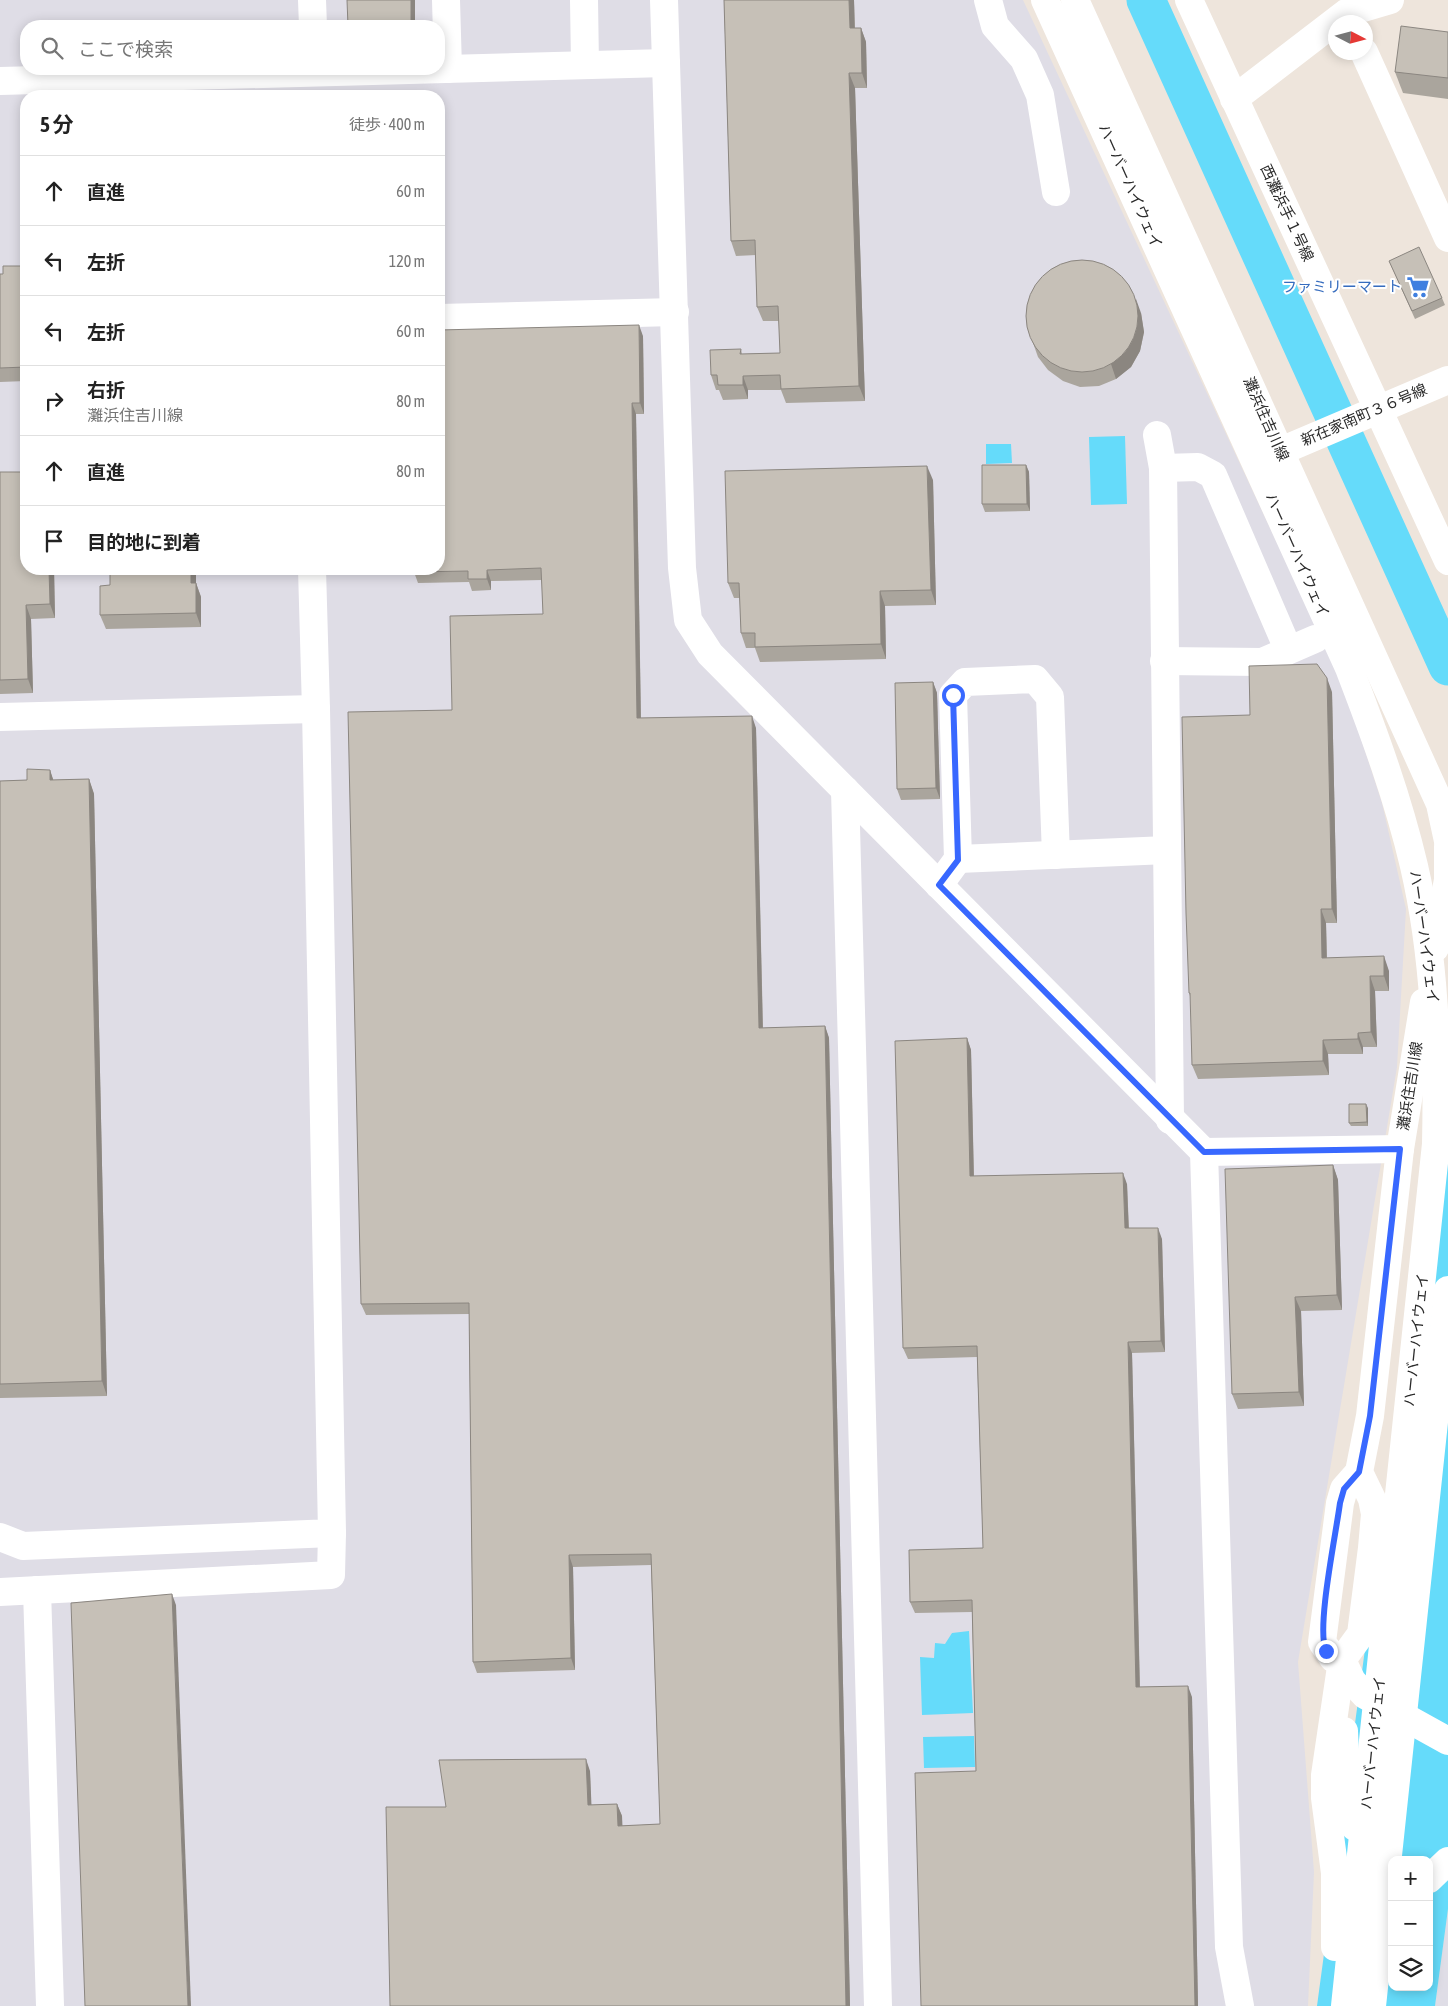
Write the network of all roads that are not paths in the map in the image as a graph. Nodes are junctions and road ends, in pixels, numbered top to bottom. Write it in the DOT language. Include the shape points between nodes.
graph roads {
  1 [pos="312,0"];
  2 [pos="446,0"];
  3 [pos="584,0"];
  4 [pos="664,0"];
  5 [pos="988,0"];
  6 [pos="1045,0"];
  7 [pos="1059,0"];
  8 [pos="1075,0"];
  9 [pos="1189,0"];
  10 [pos="1390,0"];
  11 [pos="1345,12"];
  12 [pos="313,20"];
  13 [pos="1368,60"];
  14 [pos="666,63"];
  15 [pos="585,65"];
  16 [pos="445,69"];
  17 [pos="448,69"];
  18 [pos="188,75"];
  19 [pos="0,81"];
  20 [pos="1234,99"];
  21 [pos="1056,192"];
  22 [pos="1448,238"];
  23 [pos="675,312"];
  24 [pos="445,318"];
  25 [pos="1448,380"];
  26 [pos="1377,408"];
  27 [pos="1157,436"];
  28 [pos="1281,451"];
  29 [pos="1163,468"];
  30 [pos="1448,562"];
  31 [pos="312,575"];
  32 [pos="1315,639"];
  33 [pos="1288,650"];
  34 [pos="1164,661"];
  35 [pos="316,710"];
  36 [pos="0,717"];
  37 [pos="845,790"];
  38 [pos="1448,841"];
  39 [pos="1448,847"];
  40 [pos="1166,850"];
  41 [pos="1056,855"];
  42 [pos="958,860"];
  43 [pos="939,885"];
  44 [pos="1448,956"];
  45 [pos="1170,1120"];
  46 [pos="1400,1149"];
  47 [pos="1204,1152"];
  48 [pos="1448,1290"];
  49 [pos="1359,1472"];
  50 [pos="332,1533"];
  51 [pos="0,1537"];
  52 [pos="37,1590"];
  53 [pos="0,1592"];
  54 [pos="1342,1660"];
  55 [pos="1448,1741"];
  56 [pos="1448,1861"];
  57 [pos="1433,1875"];
  58 [pos="1392,1991"];
  59 [pos="50,2006"];
  60 [pos="878,2006"];
  61 [pos="1240,2006"];
  62 [pos="1329,2006"];
  63 [pos="1344,2006"];
  64 [pos="1372,2006"];
  65 [pos="1387,2006"];
  66 [pos="1391,2006"];
  1 -- 12 [label="street"];
  2 -- 17 [label="street"];
  3 -- 15 [label="street"];
  4 -- 14 [label="street"];
  5 -- 21 [label="street" via="995,26 1024,58 1040,95"];
  6 -- 63 [label="street, ハーバーハイウェイ" via="1349,668 1378,742 1398,806 1426,927 1436,1041 1436,1144"];
  7 -- 44 [label="street, ハーバーハイウェイ" via="1360,662 1419,827"];
  8 -- 28 [label="street, 灘浜住吉川線"];
  9 -- 20 [label="street, 西灘浜手１号線"];
  10 -- 11 [label="street"];
  11 -- 20 [label="street"];
  13 -- 22 [label="street"];
  14 -- 15 [label="street"];
  14 -- 23 [label="street"];
  15 -- 17 [label="street"];
  16 -- 17 [label="street"];
  18 -- 19 [label="street"];
  20 -- 26 [label="street, 西灘浜手１号線"];
  23 -- 24 [label="street"];
  23 -- 37 [label="street" via="682,568 688,620 710,654"];
  25 -- 26 [label="street, 新在家南町３６号線"];
  26 -- 28 [label="street, 新在家南町３６号線"];
  26 -- 30 [label="street, 西灘浜手１号線"];
  27 -- 29 [label="street"];
  28 -- 38 [label="street, 灘浜住吉川線" via="1440,804"];
  29 -- 33 [label="street" via="1198,466 1213,476"];
  29 -- 34 [label="street"];
  31 -- 35 [label="street"];
  32 -- 33 [label="street"];
  33 -- 34 [label="street" via="1262,662"];
  34 -- 40 [label="street"];
  35 -- 36 [label="street"];
  35 -- 50 [label="street"];
  37 -- 43 [label="street"];
  37 -- 60 [label="street"];
  39 -- 46 [label="street, 灘浜住吉川線" via="1448,880 1417,1038"];
  40 -- 41 [label="street"];
  40 -- 45 [label="street"];
  41 -- 42 [label="street"];
  41 -- 42 [label="street" via="1050,697 1036,679 965,682 953,695"];
  42 -- 43 [label="street"];
  43 -- 45 [label="street"];
  45 -- 47 [label="street"];
  46 -- 47 [label="street"];
  46 -- 49 [label="street, 灘浜住吉川線" via="1370,1416"];
  47 -- 61 [label="street" via="1229,1947"];
  48 -- 64 [label="street, ハーバーハイウェイ"];
  49 -- 54 [label="street" via="1372,1499 1375,1514 1372,1548 1361,1634"];
  49 -- 54 [label="street" via="1344,1489 1340,1503 1324,1619 1322,1642 1333,1658"];
  50 -- 51 [label="street" via="23,1546"];
  50 -- 52 [label="street" via="332,1575"];
  52 -- 53 [label="street"];
  52 -- 59 [label="street"];
  54 -- 55 [label="street" via="1352,1680 1365,1695"];
  54 -- 62 [label="street" via="1325,1776 1335,1873 1336,1930"];
  54 -- 65 [label="street" via="1346,1776"];
  56 -- 57 [label="street"];
  58 -- 66 [label="street"];
}
